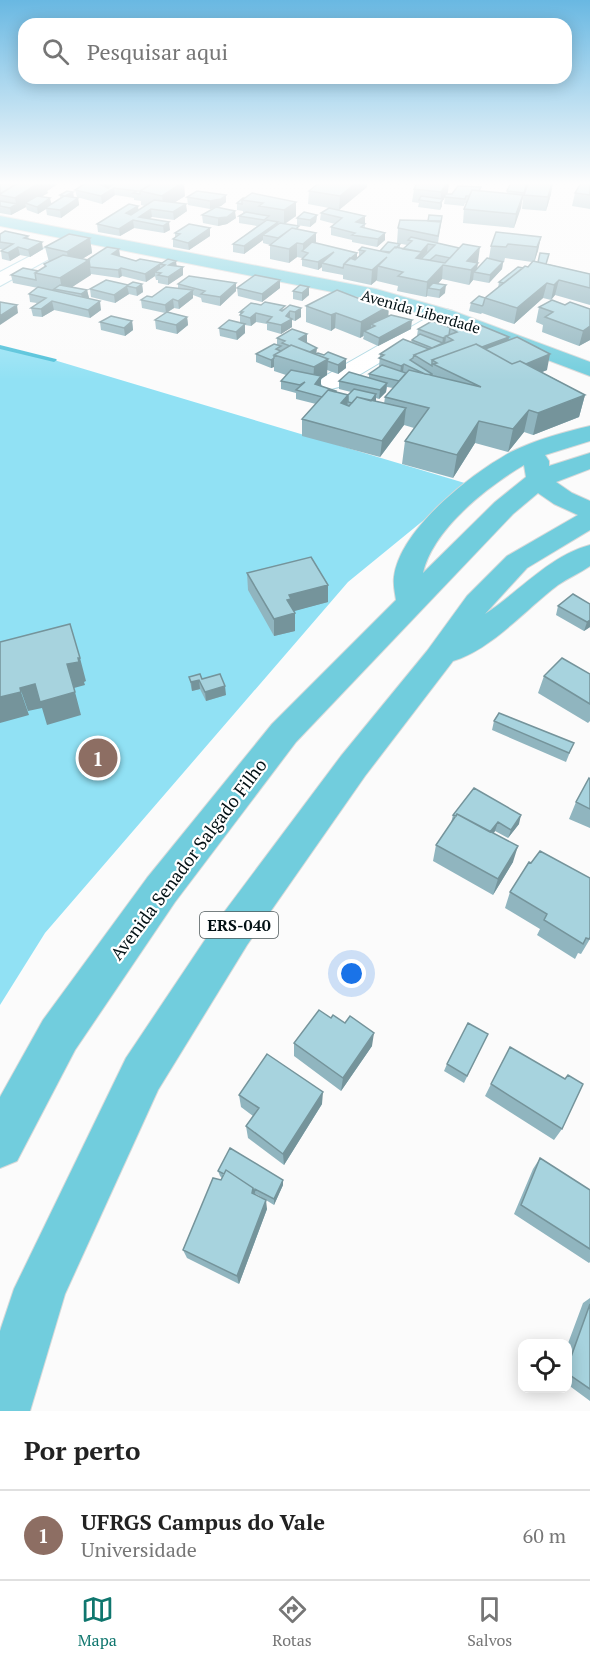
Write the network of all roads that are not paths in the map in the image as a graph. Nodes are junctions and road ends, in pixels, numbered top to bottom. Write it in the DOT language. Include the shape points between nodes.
graph roads {
  1 [pos="55,249"];
  2 [pos="137,249"];
  3 [pos="0,280"];
  4 [pos="446,315"];
  5 [pos="588,366"];
  6 [pos="331,382"];
  7 [pos="590,433"];
  8 [pos="545,447"];
  9 [pos="590,460"];
  10 [pos="539,479"];
  11 [pos="590,510"];
  12 [pos="590,519"];
  13 [pos="590,554"];
  14 [pos="411,601"];
  15 [pos="438,659"];
  16 [pos="0,1144"];
  17 [pos="2,1411"];
  1 -- 3 [label="street"];
  2 -- 4 [label="main road, Avenida Liberdade" via="376,295"];
  4 -- 5 [label="main road, Avenida Liberdade"];
  4 -- 6 [label="street"];
  7 -- 8 [label="main road"];
  8 -- 10 [label="main road" via="536,464"];
  8 -- 14 [label="main road" via="504,466 440,521 415,556 408,577"];
  9 -- 10 [label="main road, Avenida Senador Salgado Filho"];
  10 -- 11 [label="main road" via="561,497"];
  10 -- 14 [label="main road, Avenida Senador Salgado Filho" via="481,529"];
  12 -- 15 [label="main road, ERS-040" via="516,562 477,603"];
  13 -- 15 [label="main road" via="548,579 499,619"];
  14 -- 16 [label="main road, Avenida Senador Salgado Filho" via="284,733 161,890 59,1035"];
  15 -- 17 [label="main road, ERS-040" via="353,766 233,932 142,1074 40,1289"];
}
